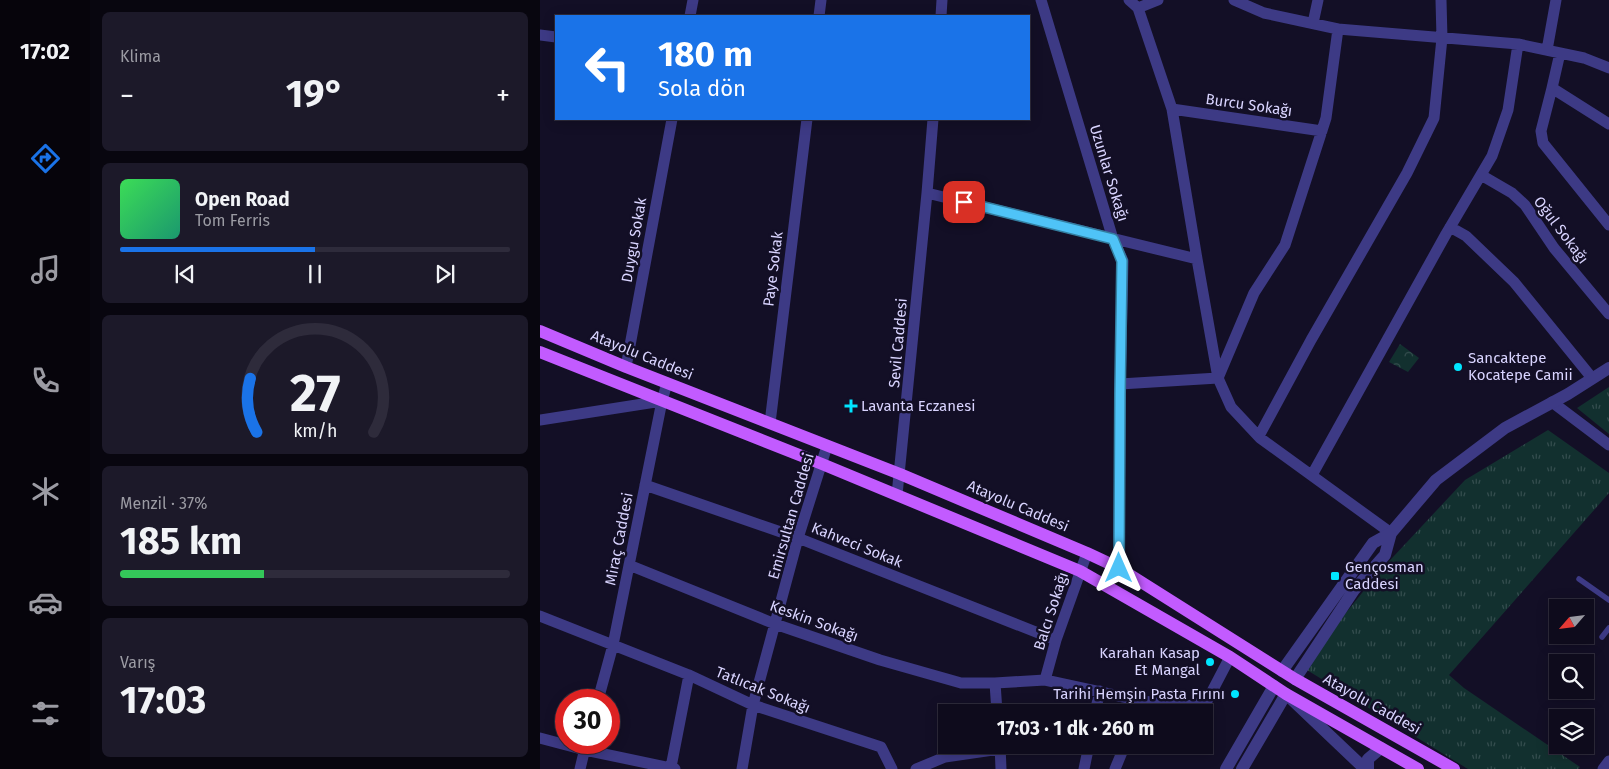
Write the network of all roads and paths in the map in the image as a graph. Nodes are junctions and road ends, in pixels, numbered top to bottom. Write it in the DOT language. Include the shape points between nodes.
graph roads {
  1 [pos="694,0"];
  2 [pos="821,0"];
  3 [pos="942,0"];
  4 [pos="1041,0"];
  5 [pos="1158,0"];
  6 [pos="1235,0"];
  7 [pos="1318,0"];
  8 [pos="1441,0"];
  9 [pos="1556,0"];
  10 [pos="1133,4"];
  11 [pos="690,15"];
  12 [pos="819,15"];
  13 [pos="941,15"];
  14 [pos="1313,23"];
  15 [pos="1338,28"];
  16 [pos="540,35"];
  17 [pos="555,37"];
  18 [pos="1442,38"];
  19 [pos="1518,44"];
  20 [pos="1547,50"];
  21 [pos="1560,53"];
  22 [pos="1609,68"];
  23 [pos="1552,88"];
  24 [pos="1172,109"];
  25 [pos="672,120"];
  26 [pos="807,120"];
  27 [pos="933,120"];
  28 [pos="1609,124"];
  29 [pos="1322,131"];
  30 [pos="1481,176"];
  31 [pos="927,193"];
  32 [pos="1609,225"];
  33 [pos="1450,227"];
  34 [pos="1113,239"];
  35 [pos="1196,259"];
  36 [pos="1609,314"];
  37 [pos="540,331"];
  38 [pos="540,352"];
  39 [pos="626,368"];
  40 [pos="1609,368"];
  41 [pos="1218,378"];
  42 [pos="1592,378"];
  43 [pos="667,383"];
  44 [pos="1120,384"];
  45 [pos="662,401"];
  46 [pos="1552,402"];
  47 [pos="540,420"];
  48 [pos="770,423"];
  49 [pos="1259,436"];
  50 [pos="1609,445"];
  51 [pos="827,446"];
  52 [pos="822,464"];
  53 [pos="900,474"];
  54 [pos="1312,474"];
  55 [pos="645,485"];
  56 [pos="897,495"];
  57 [pos="1391,533"];
  58 [pos="798,538"];
  59 [pos="1087,552"];
  60 [pos="629,566"];
  61 [pos="1119,568"];
  62 [pos="1080,571"];
  63 [pos="1579,579"];
  64 [pos="1609,600"];
  65 [pos="540,616"];
  66 [pos="775,624"];
  67 [pos="1609,628"];
  68 [pos="1602,637"];
  69 [pos="1056,640"];
  70 [pos="613,645"];
  71 [pos="1230,657"];
  72 [pos="1282,671"];
  73 [pos="689,675"];
  74 [pos="1295,679"];
  75 [pos="1045,680"];
  76 [pos="995,683"];
  77 [pos="1274,686"];
  78 [pos="601,689"];
  79 [pos="1100,691"];
  80 [pos="1286,694"];
  81 [pos="1142,701"];
  82 [pos="996,704"];
  83 [pos="1097,704"];
  84 [pos="1141,704"];
  85 [pos="753,705"];
  86 [pos="540,738"];
  87 [pos="555,741"];
  88 [pos="1381,748"];
  89 [pos="584,754"];
  90 [pos="618,754"];
  91 [pos="962,754"];
  92 [pos="1000,754"];
  93 [pos="1087,754"];
  94 [pos="1121,754"];
  95 [pos="1609,761"];
  96 [pos="673,768"];
  97 [pos="580,769"];
  98 [pos="742,769"];
  99 [pos="892,769"];
  100 [pos="916,769"];
  101 [pos="1000,769"];
  102 [pos="1084,769"];
  103 [pos="1115,769"];
  104 [pos="1226,769"];
  105 [pos="1242,769"];
  106 [pos="1367,769"];
  107 [pos="1418,769"];
  108 [pos="1454,769"];
  109 [pos="1603,769"];
  1 -- 11 [label="street"];
  2 -- 12 [label="street"];
  3 -- 13 [label="street"];
  4 -- 34 [label="street, Uzunlar Sokağı"];
  5 -- 10 [label="street"];
  6 -- 14 [label="street" via="1264,13"];
  7 -- 14 [label="street"];
  8 -- 18 [label="street"];
  9 -- 20 [label="street"];
  10 -- 24 [label="street"];
  14 -- 15 [label="street"];
  15 -- 18 [label="street"];
  15 -- 29 [label="street"];
  16 -- 17 [label="street"];
  18 -- 19 [label="street"];
  18 -- 49 [label="street" via="1434,118 1407,173"];
  19 -- 20 [label="street"];
  19 -- 30 [label="street" via="1508,110 1492,156"];
  20 -- 21 [label="street"];
  21 -- 22 [label="street"];
  21 -- 23 [label="street"];
  23 -- 28 [label="street"];
  23 -- 32 [label="street" via="1540,131 1543,142"];
  24 -- 29 [label="street, Burcu Sokağı"];
  24 -- 35 [label="street"];
  25 -- 39 [label="street, Duygu Sokak"];
  26 -- 48 [label="street, Paye Sokak"];
  27 -- 31 [label="street, Sevil Caddesi"];
  29 -- 41 [label="street" via="1285,245 1254,293"];
  30 -- 33 [label="street"];
  30 -- 36 [label="street, Oğul Sokağı" via="1512,193 1525,205 1554,248"];
  31 -- 34 [label="street"];
  31 -- 53 [label="street, Sevil Caddesi"];
  33 -- 42 [label="street" via="1466,236 1514,282"];
  33 -- 54 [label="street"];
  34 -- 35 [label="street"];
  34 -- 44 [label="street, Uzunlar Sokağı" via="1122,261"];
  35 -- 41 [label="street"];
  37 -- 39 [label="main road, Atayolu Caddesi"];
  38 -- 45 [label="main road"];
  39 -- 43 [label="main road, Atayolu Caddesi"];
  40 -- 42 [label="street"];
  41 -- 44 [label="street"];
  41 -- 49 [label="street" via="1231,408"];
  42 -- 46 [label="street"];
  43 -- 45 [label="street, Miraç Caddesi"];
  43 -- 48 [label="main road, Atayolu Caddesi"];
  44 -- 61 [label="street, Uzunlar Sokağı"];
  45 -- 47 [label="street"];
  45 -- 52 [label="main road"];
  45 -- 55 [label="street, Miraç Caddesi"];
  46 -- 50 [label="street"];
  46 -- 57 [label="street" via="1505,428 1436,480"];
  48 -- 51 [label="main road, Atayolu Caddesi"];
  49 -- 54 [label="street"];
  51 -- 52 [label="street, Emirsultan Caddesi"];
  51 -- 53 [label="main road, Atayolu Caddesi"];
  52 -- 56 [label="main road"];
  52 -- 58 [label="street, Emirsultan Caddesi"];
  53 -- 56 [label="street, Sevil Caddesi"];
  53 -- 59 [label="main road, Atayolu Caddesi"];
  54 -- 57 [label="street"];
  55 -- 58 [label="street, Kahveci Sokak"];
  55 -- 60 [label="street, Miraç Caddesi"];
  56 -- 62 [label="main road"];
  57 -- 72 [label="street" via="1373,543"];
  57 -- 74 [label="street" via="1385,555 1354,590"];
  58 -- 66 [label="street, Emirsultan Caddesi"];
  58 -- 69 [label="street, Kahveci Sokak"];
  59 -- 61 [label="main road, Atayolu Caddesi"];
  59 -- 62 [label="street, Balcı Sokağı"];
  60 -- 66 [label="street, Keskin Sokağı"];
  60 -- 70 [label="street, Miraç Caddesi"];
  61 -- 72 [label="main road, Atayolu Caddesi"];
  62 -- 69 [label="street, Balcı Sokağı"];
  62 -- 71 [label="main road"];
  63 -- 64 [label="lane"];
  65 -- 70 [label="street, Tatlıcak Sokağı"];
  66 -- 76 [label="street, Keskin Sokağı" via="880,660 961,683"];
  66 -- 85 [label="street, Emirsultan Caddesi"];
  67 -- 68 [label="lane"];
  69 -- 75 [label="street, Balcı Sokağı"];
  70 -- 73 [label="street, Tatlıcak Sokağı"];
  70 -- 78 [label="street, Miraç Caddesi"];
  71 -- 77 [label="main road"];
  71 -- 81 [label="street, Keskin Sokağı" via="1207,701 1188,706"];
  72 -- 74 [label="main road, Atayolu Caddesi"];
  72 -- 77 [label="main road"];
  73 -- 85 [label="street, Tatlıcak Sokağı"];
  73 -- 96 [label="street"];
  74 -- 80 [label="main road"];
  74 -- 108 [label="main road, Atayolu Caddesi"];
  75 -- 76 [label="street, Keskin Sokağı"];
  75 -- 79 [label="street, Keskin Sokağı"];
  76 -- 82 [label="street"];
  77 -- 80 [label="main road"];
  77 -- 104 [label="street"];
  79 -- 81 [label="street, Keskin Sokağı"];
  79 -- 83 [label="street"];
  80 -- 88 [label="main road"];
  80 -- 105 [label="street"];
  80 -- 106 [label="street"];
  81 -- 84 [label="street"];
  85 -- 98 [label="street, Emirsultan Caddesi"];
  85 -- 99 [label="street, Tatlıcak Sokağı" via="880,747"];
  86 -- 87 [label="street"];
  88 -- 106 [label="street" via="1368,759"];
  88 -- 107 [label="main road"];
  89 -- 97 [label="street"];
  90 -- 96 [label="street"];
  91 -- 100 [label="street"];
  92 -- 101 [label="street"];
  93 -- 102 [label="street"];
  94 -- 103 [label="street"];
  95 -- 109 [label="street"];
}
